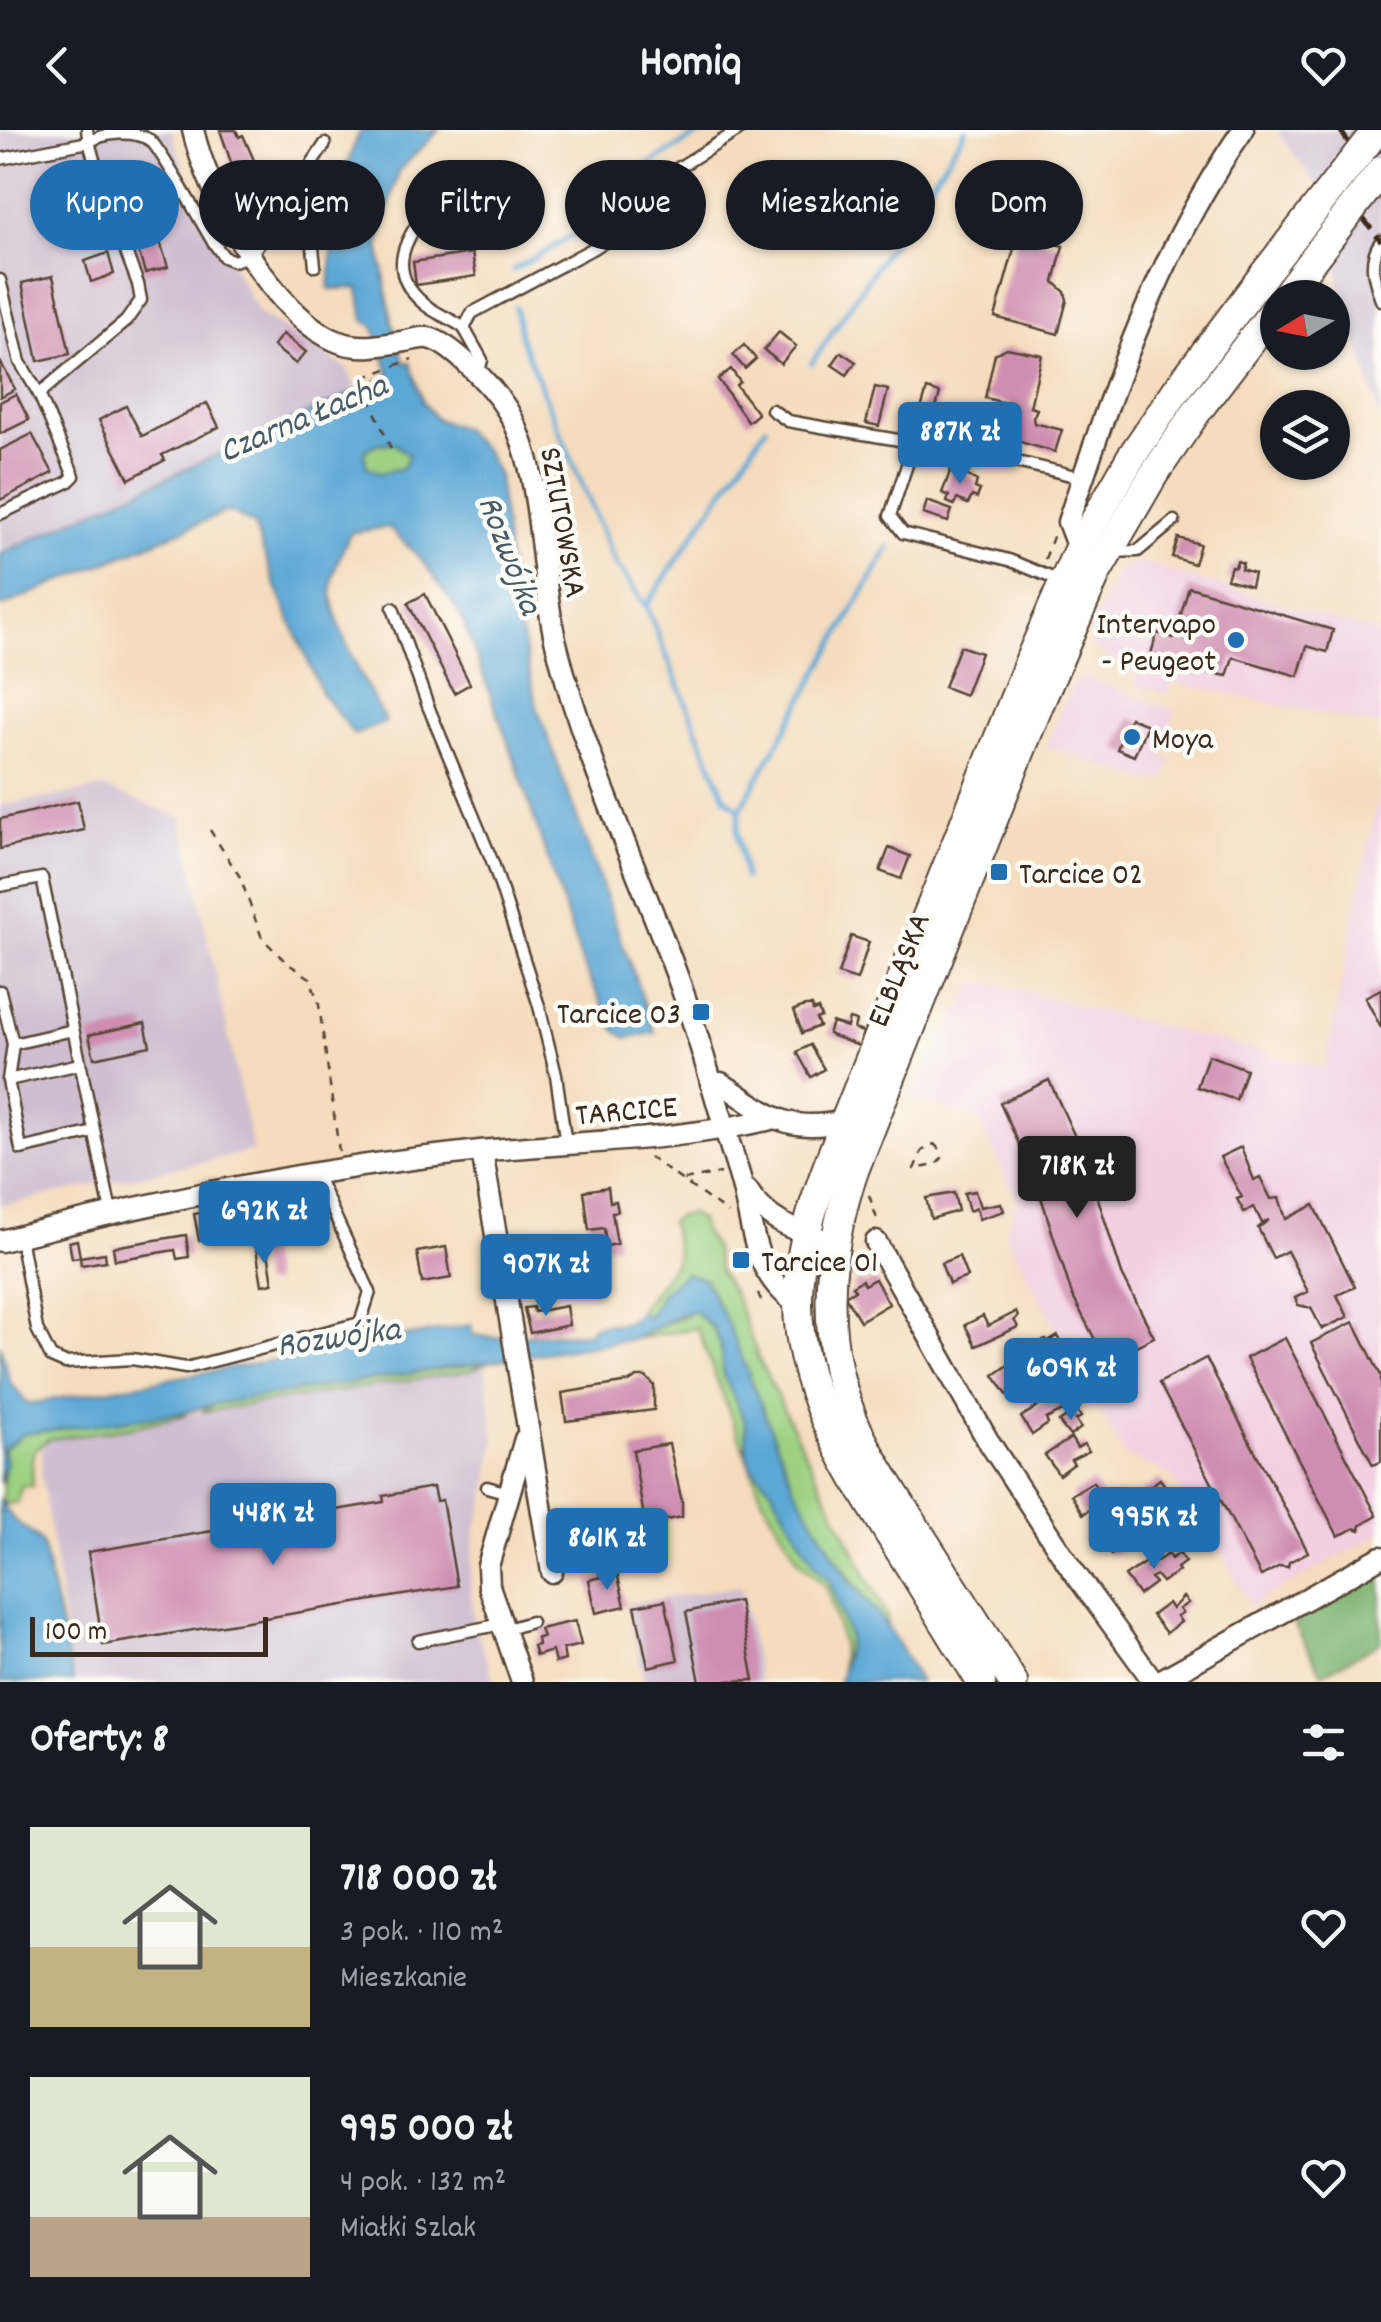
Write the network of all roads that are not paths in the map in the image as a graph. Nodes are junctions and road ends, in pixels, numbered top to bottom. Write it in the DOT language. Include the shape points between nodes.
graph roads {
  1 [pos="192,130"];
  2 [pos="739,130"];
  3 [pos="1243,130"];
  4 [pos="1377,130"];
  5 [pos="88,136"];
  6 [pos="325,144"];
  7 [pos="0,159"];
  8 [pos="314,160"];
  9 [pos="1381,171"];
  10 [pos="1381,241"];
  11 [pos="405,245"];
  12 [pos="253,250"];
  13 [pos="313,250"];
  14 [pos="250,255"];
  15 [pos="315,266"];
  16 [pos="0,280"];
  17 [pos="1297,280"];
  18 [pos="1381,300"];
  19 [pos="6,328"];
  20 [pos="464,328"];
  21 [pos="1260,329"];
  22 [pos="478,375"];
  23 [pos="39,394"];
  24 [pos="772,410"];
  25 [pos="914,444"];
  26 [pos="1082,478"];
  27 [pos="0,514"];
  28 [pos="1174,520"];
  29 [pos="1095,559"];
  30 [pos="1063,582"];
  31 [pos="393,608"];
  32 [pos="0,886"];
  33 [pos="0,992"];
  34 [pos="73,1030"];
  35 [pos="12,1044"];
  36 [pos="80,1064"];
  37 [pos="8,1080"];
  38 [pos="711,1083"];
  39 [pos="774,1118"];
  40 [pos="845,1121"];
  41 [pos="725,1130"];
  42 [pos="94,1132"];
  43 [pos="566,1144"];
  44 [pos="482,1151"];
  45 [pos="315,1172"];
  46 [pos="731,1176"];
  47 [pos="110,1212"];
  48 [pos="806,1234"];
  49 [pos="10,1239"];
  50 [pos="876,1242"];
  51 [pos="833,1243"];
  52 [pos="798,1305"];
  53 [pos="527,1432"];
  54 [pos="487,1487"];
  55 [pos="509,1494"];
  56 [pos="1381,1557"];
  57 [pos="552,1572"];
  58 [pos="531,1622"];
  59 [pos="503,1627"];
  60 [pos="418,1640"];
  61 [pos="522,1682"];
  62 [pos="982,1682"];
  63 [pos="1013,1682"];
  64 [pos="1156,1682"];
  1 -- 14 [label="street, SZTUTOWSKA"];
  2 -- 20 [label="lane" via="633,196 605,242 472,313"];
  3 -- 26 [label="street, ELBLĄSKA" via="1208,180 1156,282"];
  4 -- 29 [label="main road, ELBLĄSKA, bridge" via="1142,440"];
  5 -- 7 [label="lane"];
  5 -- 14 [label="lane" via="126,132 150,140 224,257 234,262"];
  5 -- 23 [label="lane" via="141,300 126,322"];
  6 -- 8 [label="lane"];
  9 -- 17 [label="main road, ELBLĄSKA, bridge"];
  10 -- 18 [label="lane" via="1372,268"];
  11 -- 20 [label="lane" via="400,260 410,291"];
  12 -- 14 [label="lane"];
  13 -- 15 [label="lane"];
  14 -- 22 [label="street, SZTUTOWSKA" via="312,328 369,348 410,350 427,338"];
  16 -- 19 [label="lane"];
  19 -- 23 [label="lane"];
  20 -- 22 [label="lane" via="482,360"];
  21 -- 29 [label="main road, ELBLĄSKA"];
  22 -- 38 [label="street, SZTUTOWSKA" via="505,406 524,446 569,694"];
  23 -- 27 [label="lane" via="74,476"];
  24 -- 25 [label="lane" via="788,421"];
  25 -- 26 [label="lane" via="1004,457"];
  25 -- 30 [label="lane" via="890,516 903,533 1009,560"];
  26 -- 29 [label="street, ELBLĄSKA" via="1068,522"];
  28 -- 29 [label="lane" via="1138,552"];
  29 -- 30 [label="main road, ELBLĄSKA"];
  29 -- 51 [label="main road, ELBLĄSKA" via="868,1135"];
  30 -- 40 [label="main road, ELBLĄSKA"];
  31 -- 43 [label="lane" via="539,1006"];
  32 -- 34 [label="lane" via="42,878"];
  33 -- 35 [label="lane"];
  34 -- 35 [label="lane"];
  34 -- 36 [label="lane"];
  35 -- 37 [label="lane"];
  36 -- 37 [label="lane"];
  36 -- 42 [label="lane"];
  37 -- 42 [label="lane" via="21,1149"];
  38 -- 39 [label="street"];
  38 -- 41 [label="street, SZTUTOWSKA"];
  39 -- 40 [label="street" via="793,1126"];
  39 -- 41 [label="street, TARCICE"];
  40 -- 48 [label="main road, ELBLĄSKA"];
  41 -- 43 [label="street, TARCICE"];
  41 -- 46 [label="street, SZTUTOWSKA"];
  42 -- 47 [label="lane"];
  43 -- 44 [label="street, TARCICE"];
  44 -- 45 [label="street, TARCICE"];
  44 -- 53 [label="street"];
  45 -- 47 [label="street, TARCICE"];
  45 -- 49 [label="lane" via="370,1292 360,1323 186,1368 51,1357"];
  46 -- 48 [label="street, SZTUTOWSKA" via="760,1210"];
  46 -- 52 [label="street, SZTUTOWSKA" via="757,1256"];
  47 -- 49 [label="street, TARCICE"];
  48 -- 51 [label="street, SZTUTOWSKA"];
  48 -- 52 [label="main road, ELBLĄSKA"];
  50 -- 64 [label="street" via="987,1439"];
  51 -- 63 [label="main road, ELBLĄSKA" via="832,1340 850,1410 879,1470"];
  52 -- 62 [label="main road, ELBLĄSKA" via="810,1380 835,1444"];
  53 -- 55 [label="street"];
  53 -- 57 [label="street"];
  54 -- 55 [label="lane"];
  55 -- 59 [label="street" via="488,1566"];
  56 -- 64 [label="street"];
  58 -- 59 [label="lane"];
  59 -- 60 [label="lane"];
  59 -- 61 [label="street"];
}
